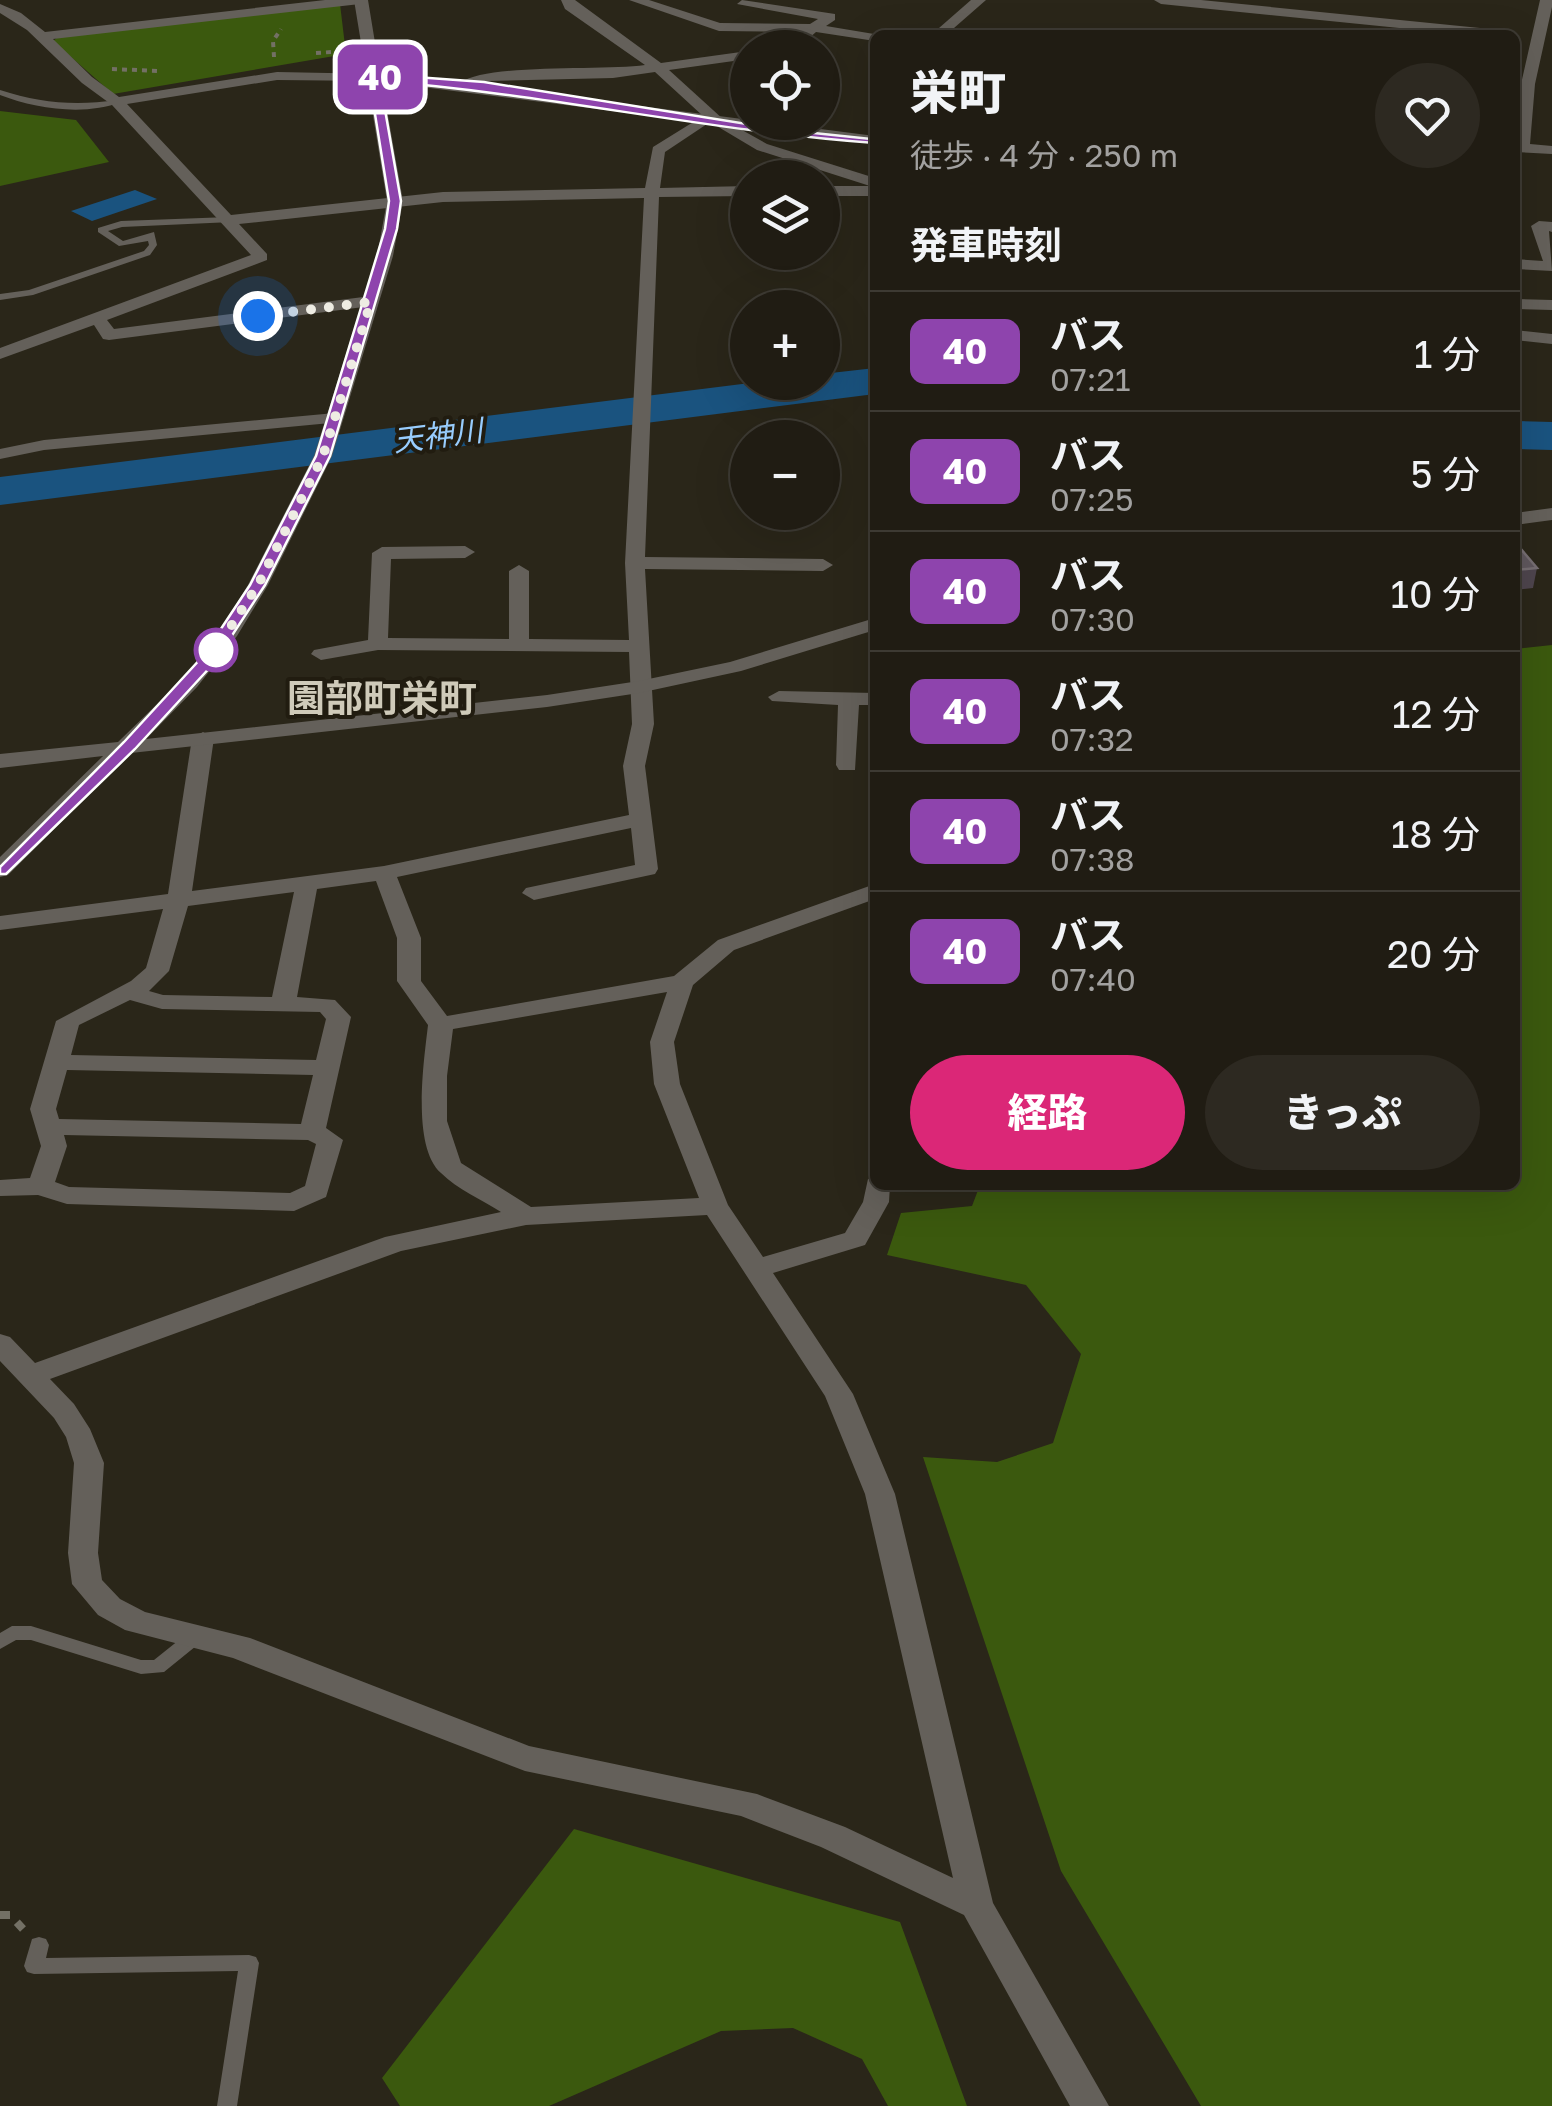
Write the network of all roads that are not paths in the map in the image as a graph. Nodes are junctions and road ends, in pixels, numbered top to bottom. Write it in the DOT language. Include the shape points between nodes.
graph roads {
  1 [pos="360,0"];
  2 [pos="568,0"];
  3 [pos="636,0"];
  4 [pos="752,0"];
  5 [pos="980,0"];
  6 [pos="1161,0"];
  7 [pos="1546,0"];
  8 [pos="0,8"];
  9 [pos="1331,18"];
  10 [pos="813,28"];
  11 [pos="811,30"];
  12 [pos="944,30"];
  13 [pos="1327,30"];
  14 [pos="1459,30"];
  15 [pos="40,36"];
  16 [pos="870,36"];
  17 [pos="1520,36"];
  18 [pos="1539,38"];
  19 [pos="730,57"];
  20 [pos="657,67"];
  21 [pos="374,77"];
  22 [pos="466,84"];
  23 [pos="1521,84"];
  24 [pos="0,92"];
  25 [pos="117,102"];
  26 [pos="712,121"];
  27 [pos="870,140"];
  28 [pos="1520,149"];
  29 [pos="1552,150"];
  30 [pos="870,180"];
  31 [pos="730,191"];
  32 [pos="840,191"];
  33 [pos="870,191"];
  34 [pos="652,192"];
  35 [pos="395,201"];
  36 [pos="229,220"];
  37 [pos="149,224"];
  38 [pos="1539,226"];
  39 [pos="152,237"];
  40 [pos="1520,264"];
  41 [pos="1552,265"];
  42 [pos="0,296"];
  43 [pos="371,302"];
  44 [pos="1520,304"];
  45 [pos="1552,305"];
  46 [pos="97,317"];
  47 [pos="1520,335"];
  48 [pos="1552,339"];
  49 [pos="0,354"];
  50 [pos="334,418"];
  51 [pos="0,454"];
  52 [pos="1552,514"];
  53 [pos="1520,518"];
  54 [pos="465,552"];
  55 [pos="635,562"];
  56 [pos="823,565"];
  57 [pos="519,571"];
  58 [pos="870,626"];
  59 [pos="378,644"];
  60 [pos="518,644"];
  61 [pos="638,646"];
  62 [pos="321,654"];
  63 [pos="638,687"];
  64 [pos="779,698"];
  65 [pos="849,699"];
  66 [pos="870,699"];
  67 [pos="203,738"];
  68 [pos="130,746"];
  69 [pos="0,760"];
  70 [pos="847,764"];
  71 [pos="640,820"];
  72 [pos="0,870"];
  73 [pos="384,873"];
  74 [pos="307,883"];
  75 [pos="534,892"];
  76 [pos="870,893"];
  77 [pos="177,901"];
  78 [pos="0,923"];
  79 [pos="682,982"];
  80 [pos="127,992"];
  81 [pos="283,1004"];
  82 [pos="441,1024"];
  83 [pos="57,1062"];
  84 [pos="327,1068"];
  85 [pos="49,1128"];
  86 [pos="312,1132"];
  87 [pos="40,1186"];
  88 [pos="0,1188"];
  89 [pos="877,1190"];
  90 [pos="715,1206"];
  91 [pos="526,1216"];
  92 [pos="756,1268"];
  93 [pos="0,1344"];
  94 [pos="31,1375"];
  95 [pos="196,1636"];
  96 [pos="0,1642"];
  97 [pos="976,1905"];
  98 [pos="39,1946"];
  99 [pos="228,2106"];
  100 [pos="1091,2106"];
  1 -- 15 [label="street"];
  1 -- 21 [label="street"];
  2 -- 20 [label="street"];
  3 -- 10 [label="street" via="719,27"];
  4 -- 10 [label="street" via="744,4 830,17"];
  5 -- 12 [label="street"];
  6 -- 9 [label="street"];
  7 -- 18 [label="street"];
  8 -- 15 [label="street"];
  9 -- 13 [label="street"];
  9 -- 14 [label="street"];
  10 -- 11 [label="street"];
  10 -- 16 [label="street"];
  15 -- 25 [label="street"];
  17 -- 18 [label="street"];
  18 -- 23 [label="street"];
  19 -- 20 [label="street"];
  20 -- 22 [label="street" via="483,77"];
  20 -- 26 [label="street"];
  21 -- 22 [label="street"];
  21 -- 25 [label="street" via="246,79"];
  21 -- 35 [label="street"];
  22 -- 26 [label="street"];
  24 -- 25 [label="lane" via="60,107"];
  25 -- 36 [label="street"];
  26 -- 27 [label="street"];
  26 -- 30 [label="street" via="762,147"];
  26 -- 34 [label="street" via="658,150"];
  28 -- 29 [label="street"];
  31 -- 34 [label="street"];
  32 -- 33 [label="street"];
  34 -- 35 [label="street"];
  34 -- 55 [label="street"];
  35 -- 36 [label="street"];
  35 -- 43 [label="street"];
  36 -- 37 [label="lane"];
  36 -- 46 [label="street" via="261,257"];
  37 -- 39 [label="lane"];
  37 -- 39 [label="lane" via="101,230 122,244"];
  38 -- 41 [label="street"];
  39 -- 42 [label="lane" via="147,253"];
  40 -- 41 [label="street"];
  43 -- 46 [label="street" via="108,335"];
  43 -- 50 [label="street"];
  44 -- 45 [label="street"];
  46 -- 49 [label="street"];
  47 -- 48 [label="street"];
  50 -- 51 [label="street"];
  50 -- 68 [label="street" via="325,449 227,636"];
  52 -- 53 [label="street"];
  54 -- 59 [label="street" via="382,553"];
  55 -- 56 [label="street"];
  55 -- 61 [label="street"];
  57 -- 60 [label="street"];
  58 -- 63 [label="street" via="734,667"];
  59 -- 60 [label="street"];
  59 -- 62 [label="street"];
  60 -- 61 [label="street"];
  61 -- 63 [label="street"];
  63 -- 67 [label="street"];
  63 -- 71 [label="street" via="643,724 634,766"];
  64 -- 65 [label="street"];
  65 -- 66 [label="street"];
  65 -- 70 [label="street"];
  67 -- 68 [label="street"];
  67 -- 77 [label="street"];
  68 -- 69 [label="street"];
  68 -- 72 [label="street"];
  71 -- 73 [label="street"];
  71 -- 75 [label="street" via="647,869"];
  73 -- 74 [label="street"];
  73 -- 82 [label="street" via="409,938 410,981"];
  74 -- 77 [label="street"];
  74 -- 81 [label="street"];
  76 -- 79 [label="street" via="726,945"];
  77 -- 78 [label="street"];
  77 -- 80 [label="street" via="156,971"];
  79 -- 82 [label="street"];
  79 -- 90 [label="street" via="662,1042 667,1084"];
  80 -- 81 [label="street" via="162,1002"];
  80 -- 83 [label="street" via="68,1021"];
  81 -- 84 [label="street" via="326,1005 339,1017"];
  82 -- 91 [label="street" via="434,1120 449,1168"];
  83 -- 84 [label="street"];
  83 -- 85 [label="street" via="43,1109"];
  84 -- 86 [label="street"];
  85 -- 86 [label="street"];
  85 -- 87 [label="street" via="54,1146"];
  86 -- 87 [label="street" via="330,1140 317,1191 294,1202 67,1195"];
  87 -- 88 [label="street"];
  89 -- 92 [label="street" via="855,1239"];
  90 -- 91 [label="street"];
  90 -- 92 [label="street"];
  91 -- 94 [label="street" via="395,1244"];
  92 -- 97 [label="street" via="840,1394 880,1494"];
  93 -- 94 [label="street"];
  94 -- 95 [label="street" via="64,1411 89,1463 87,1584 136,1622"];
  95 -- 96 [label="lane" via="158,1667 31,1634"];
  95 -- 97 [label="street" via="525,1758 745,1802"];
  97 -- 100 [label="street"];
  98 -- 99 [label="lane" via="34,1966 249,1963"];
}
